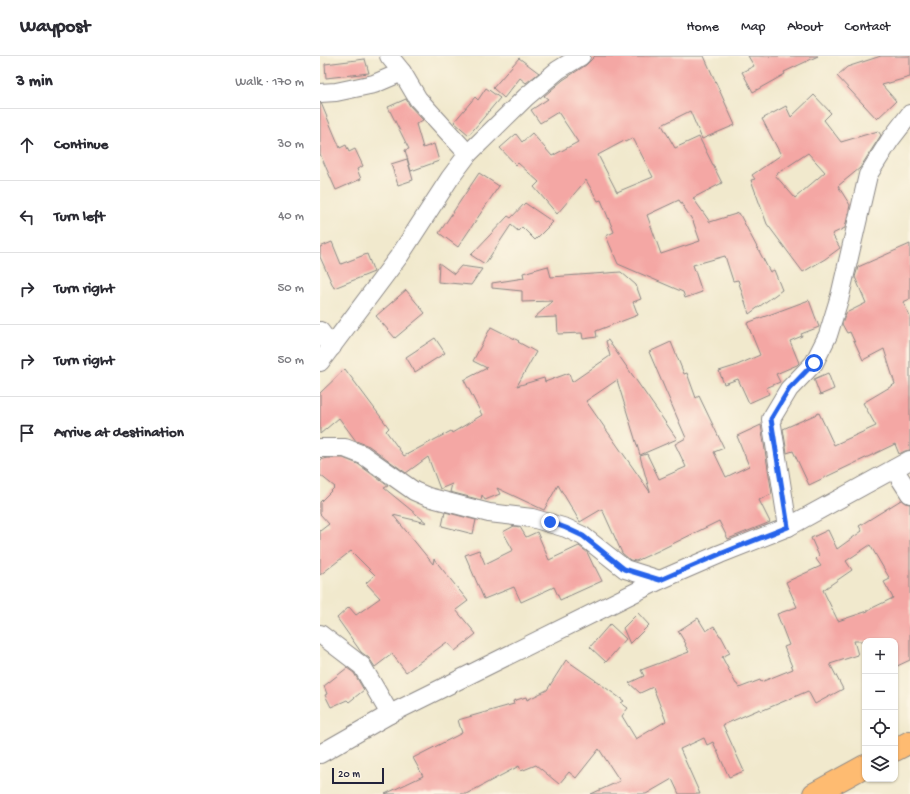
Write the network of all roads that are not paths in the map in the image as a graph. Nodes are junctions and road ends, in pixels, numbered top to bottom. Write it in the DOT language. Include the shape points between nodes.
graph roads {
  1 [pos="389,56"];
  2 [pos="581,56"];
  3 [pos="402,72"];
  4 [pos="320,93"];
  5 [pos="910,114"];
  6 [pos="468,154"];
  7 [pos="320,331"];
  8 [pos="332,347"];
  9 [pos="320,362"];
  10 [pos="320,448"];
  11 [pos="910,460"];
  12 [pos="894,469"];
  13 [pos="910,494"];
  14 [pos="788,527"];
  15 [pos="660,580"];
  16 [pos="320,634"];
  17 [pos="390,714"];
  18 [pos="910,742"];
  19 [pos="898,748"];
  20 [pos="320,754"];
  21 [pos="862,768"];
  22 [pos="814,794"];
  1 -- 3 [label="street"];
  2 -- 6 [label="street" via="558,70 526,97"];
  3 -- 4 [label="street" via="374,84"];
  3 -- 6 [label="street" via="418,99"];
  5 -- 14 [label="street" via="868,175 840,296 828,335 814,363 789,389 771,419"];
  6 -- 8 [label="street" via="400,255"];
  7 -- 8 [label="street"];
  8 -- 9 [label="street"];
  10 -- 15 [label="street" via="345,448 363,456 414,491 428,497 490,513 532,518 566,528 583,536 624,569"];
  11 -- 12 [label="street"];
  12 -- 13 [label="street"];
  12 -- 14 [label="street"];
  14 -- 15 [label="street"];
  15 -- 17 [label="street"];
  16 -- 17 [label="street" via="362,666"];
  17 -- 20 [label="street"];
  18 -- 19 [label="highway"];
  21 -- 22 [label="highway"];
}
